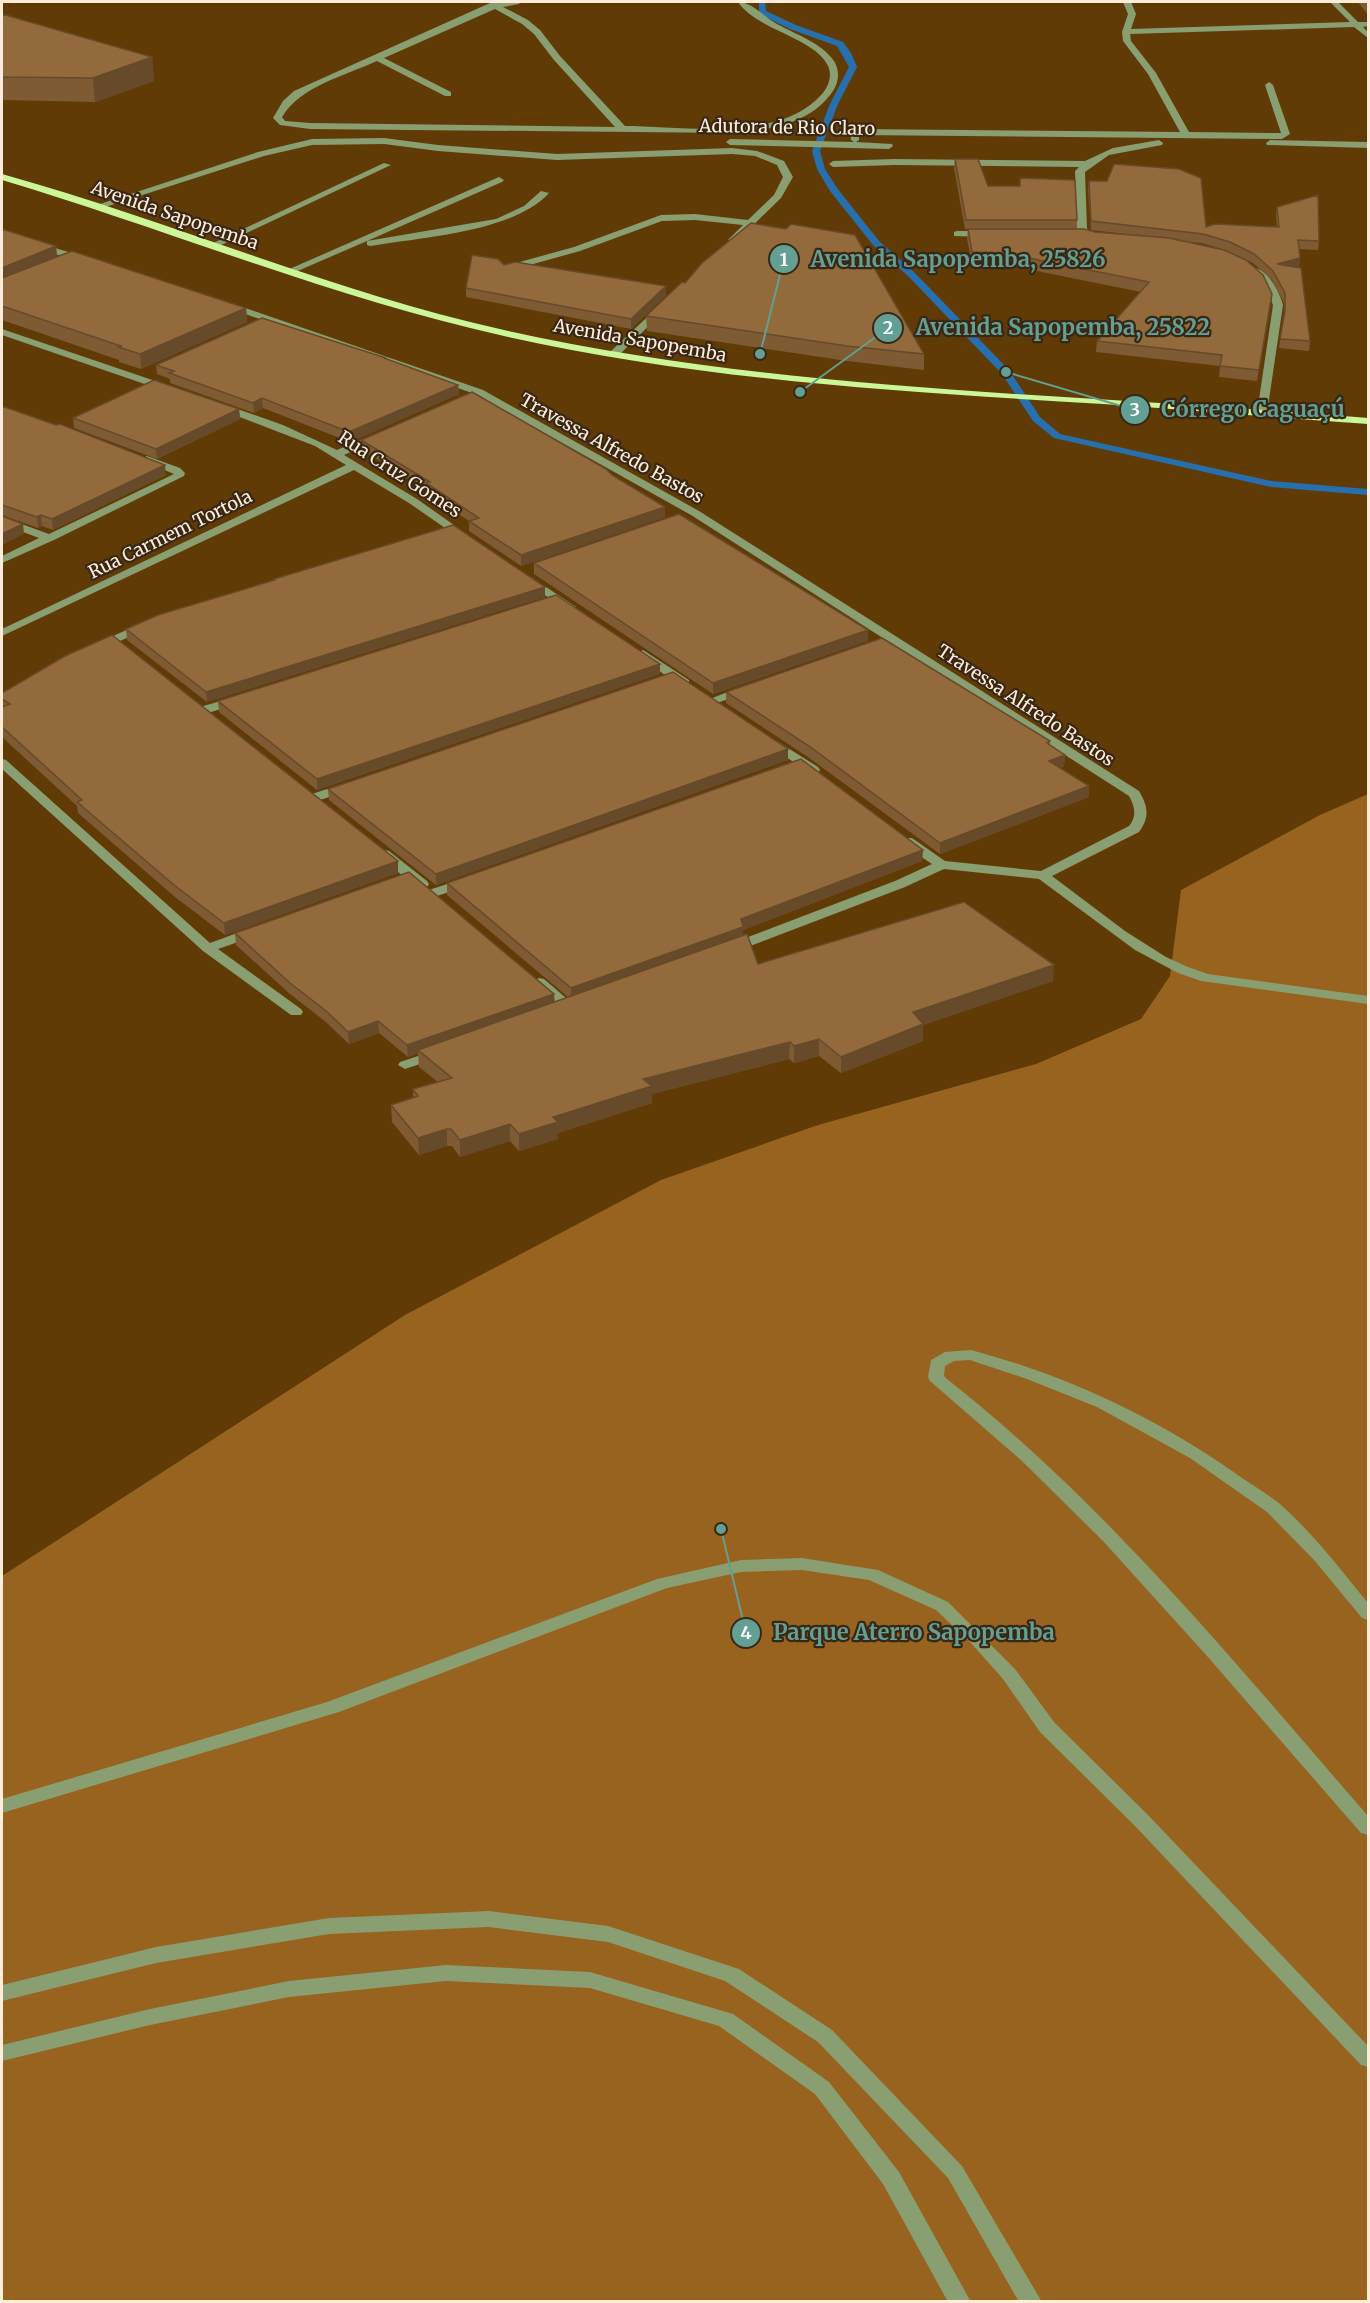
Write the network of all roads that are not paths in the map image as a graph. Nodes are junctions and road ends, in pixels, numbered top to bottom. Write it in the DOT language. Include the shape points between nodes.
graph roads {
  1 [pos="484,2"];
  2 [pos="516,2"];
  3 [pos="742,2"];
  4 [pos="1127,2"];
  5 [pos="1334,2"];
  6 [pos="495,6"];
  7 [pos="1356,24"];
  8 [pos="1368,24"];
  9 [pos="1126,32"];
  10 [pos="1368,36"];
  11 [pos="377,58"];
  12 [pos="1269,85"];
  13 [pos="448,94"];
  14 [pos="356,127"];
  15 [pos="622,129"];
  16 [pos="1186,135"];
  17 [pos="1166,138"];
  18 [pos="855,140"];
  19 [pos="384,141"];
  20 [pos="684,141"];
  21 [pos="696,142"];
  22 [pos="1368,145"];
  23 [pos="890,154"];
  24 [pos="833,164"];
  25 [pos="1085,164"];
  26 [pos="387,165"];
  27 [pos="2,177"];
  28 [pos="499,180"];
  29 [pos="544,193"];
  30 [pos="99,206"];
  31 [pos="751,223"];
  32 [pos="957,234"];
  33 [pos="1003,234"];
  34 [pos="1073,234"];
  35 [pos="1084,234"];
  36 [pos="2,235"];
  37 [pos="1110,239"];
  38 [pos="214,245"];
  39 [pos="352,246"];
  40 [pos="726,247"];
  41 [pos="77,258"];
  42 [pos="1237,261"];
  43 [pos="98,264"];
  44 [pos="56,266"];
  45 [pos="505,269"];
  46 [pos="290,272"];
  47 [pos="214,301"];
  48 [pos="666,304"];
  49 [pos="268,318"];
  50 [pos="249,327"];
  51 [pos="2,332"];
  52 [pos="615,353"];
  53 [pos="154,370"];
  54 [pos="136,378"];
  55 [pos="181,393"];
  56 [pos="203,401"];
  57 [pos="1262,413"];
  58 [pos="1368,421"];
  59 [pos="392,430"];
  60 [pos="133,454"];
  61 [pos="337,454"];
  62 [pos="353,466"];
  63 [pos="2,520"];
  64 [pos="50,538"];
  65 [pos="478,546"];
  66 [pos="2,560"];
  67 [pos="523,571"];
  68 [pos="585,616"];
  69 [pos="154,621"];
  70 [pos="2,633"];
  71 [pos="630,645"];
  72 [pos="83,652"];
  73 [pos="674,676"];
  74 [pos="655,682"];
  75 [pos="757,685"];
  76 [pos="250,696"];
  77 [pos="204,710"];
  78 [pos="766,738"];
  79 [pos="2,764"];
  80 [pos="820,775"];
  81 [pos="359,783"];
  82 [pos="313,798"];
  83 [pos="895,831"];
  84 [pos="375,848"];
  85 [pos="942,865"];
  86 [pos="1042,875"];
  87 [pos="482,876"];
  88 [pos="264,928"];
  89 [pos="208,948"];
  90 [pos="716,954"];
  91 [pos="524,969"];
  92 [pos="1368,1000"];
  93 [pos="568,1008"];
  94 [pos="296,1012"];
  95 [pos="448,1050"];
  96 [pos="405,1065"];
  97 [pos="1368,1614"];
  98 [pos="2,1806"];
  99 [pos="1368,1828"];
  100 [pos="2,1993"];
  101 [pos="2,2053"];
  102 [pos="1368,2059"];
  103 [pos="960,2301"];
  104 [pos="1031,2301"];
  1 -- 6 [label="street"];
  2 -- 6 [label="street"];
  3 -- 20 [label="street" via="823,54 833,65 835,80 826,95 782,122"];
  4 -- 9 [label="street" via="1132,14"];
  5 -- 7 [label="street"];
  6 -- 11 [label="street"];
  6 -- 15 [label="street" via="537,32"];
  7 -- 8 [label="street"];
  7 -- 9 [label="street"];
  7 -- 10 [label="street"];
  9 -- 16 [label="street" via="1127,41 1152,73"];
  11 -- 13 [label="street"];
  11 -- 14 [label="street" via="297,93 277,118 301,126"];
  12 -- 16 [label="street" via="1285,135"];
  14 -- 15 [label="street"];
  14 -- 19 [label="street"];
  15 -- 20 [label="street"];
  16 -- 17 [label="street"];
  17 -- 18 [label="street" via="854,132"];
  17 -- 22 [label="street"];
  17 -- 25 [label="street" via="1124,147"];
  19 -- 20 [label="street" via="557,157"];
  19 -- 30 [label="street" via="312,142 261,154"];
  20 -- 31 [label="street" via="757,154 781,163 788,177 778,196"];
  21 -- 23 [label="street, Adutora de Rio Claro"];
  23 -- 24 [label="street"];
  23 -- 25 [label="street" via="944,163"];
  25 -- 35 [label="street" via="1080,171"];
  26 -- 38 [label="street"];
  27 -- 30 [label="main road, Avenida Sapopemba"];
  28 -- 39 [label="street"];
  29 -- 39 [label="street" via="527,208 498,221"];
  30 -- 38 [label="main road, Avenida Sapopemba"];
  31 -- 40 [label="street"];
  31 -- 45 [label="street" via="662,218 577,249"];
  32 -- 33 [label="street"];
  34 -- 35 [label="street"];
  35 -- 37 [label="street"];
  36 -- 41 [label="street"];
  38 -- 46 [label="main road, Avenida Sapopemba"];
  39 -- 46 [label="street"];
  41 -- 43 [label="street"];
  41 -- 44 [label="street"];
  42 -- 57 [label="street" via="1269,283 1278,305"];
  46 -- 52 [label="main road, Avenida Sapopemba" via="379,301 505,333"];
  47 -- 49 [label="street, Travessa Alfredo Bastos"];
  48 -- 52 [label="street"];
  49 -- 50 [label="street"];
  49 -- 86 [label="street, Travessa Alfredo Bastos" via="448,379 690,515 1134,794 1142,813 1134,830"];
  51 -- 54 [label="street"];
  52 -- 57 [label="main road, Avenida Sapopemba" via="724,371 958,393"];
  53 -- 54 [label="street"];
  54 -- 55 [label="street"];
  56 -- 61 [label="street, Rua Cruz Gomes" via="279,427"];
  57 -- 58 [label="main road, Avenida Sapopemba"];
  59 -- 61 [label="street"];
  60 -- 64 [label="street" via="176,470 179,476"];
  61 -- 62 [label="street, Rua Cruz Gomes"];
  62 -- 65 [label="street, Rua Cruz Gomes" via="413,501 443,528"];
  62 -- 70 [label="street, Rua Carmem Tortola"];
  63 -- 64 [label="street"];
  64 -- 66 [label="street"];
  67 -- 68 [label="street" via="553,601"];
  69 -- 72 [label="street" via="120,642"];
  71 -- 73 [label="street"];
  73 -- 74 [label="street"];
  73 -- 75 [label="street" via="707,698"];
  76 -- 77 [label="street"];
  78 -- 80 [label="street" via="797,764"];
  79 -- 89 [label="street"];
  81 -- 82 [label="street"];
  83 -- 85 [label="street"];
  84 -- 87 [label="street" via="405,878 438,897"];
  85 -- 86 [label="street"];
  85 -- 90 [label="street"];
  86 -- 92 [label="street" via="1136,944 1182,971 1206,978"];
  88 -- 89 [label="street"];
  89 -- 94 [label="street"];
  91 -- 93 [label="street"];
  95 -- 96 [label="street"];
  97 -- 99 [label="street" via="1273,1508 1196,1454 1103,1403 1033,1375 971,1354 951,1356 937,1364 935,1371 941,1383 986,1417 1078,1503 1237,1676"];
  98 -- 102 [label="street" via="333,1707 663,1583 751,1566 802,1563 872,1574 942,1606 976,1638 1009,1674 1047,1727"];
  100 -- 104 [label="street" via="156,1955 329,1926 489,1919 609,1934 732,1976 825,2036 955,2172"];
  101 -- 103 [label="street" via="289,1989 446,1973 590,1980 726,2020 822,2088 891,2178"];
}
